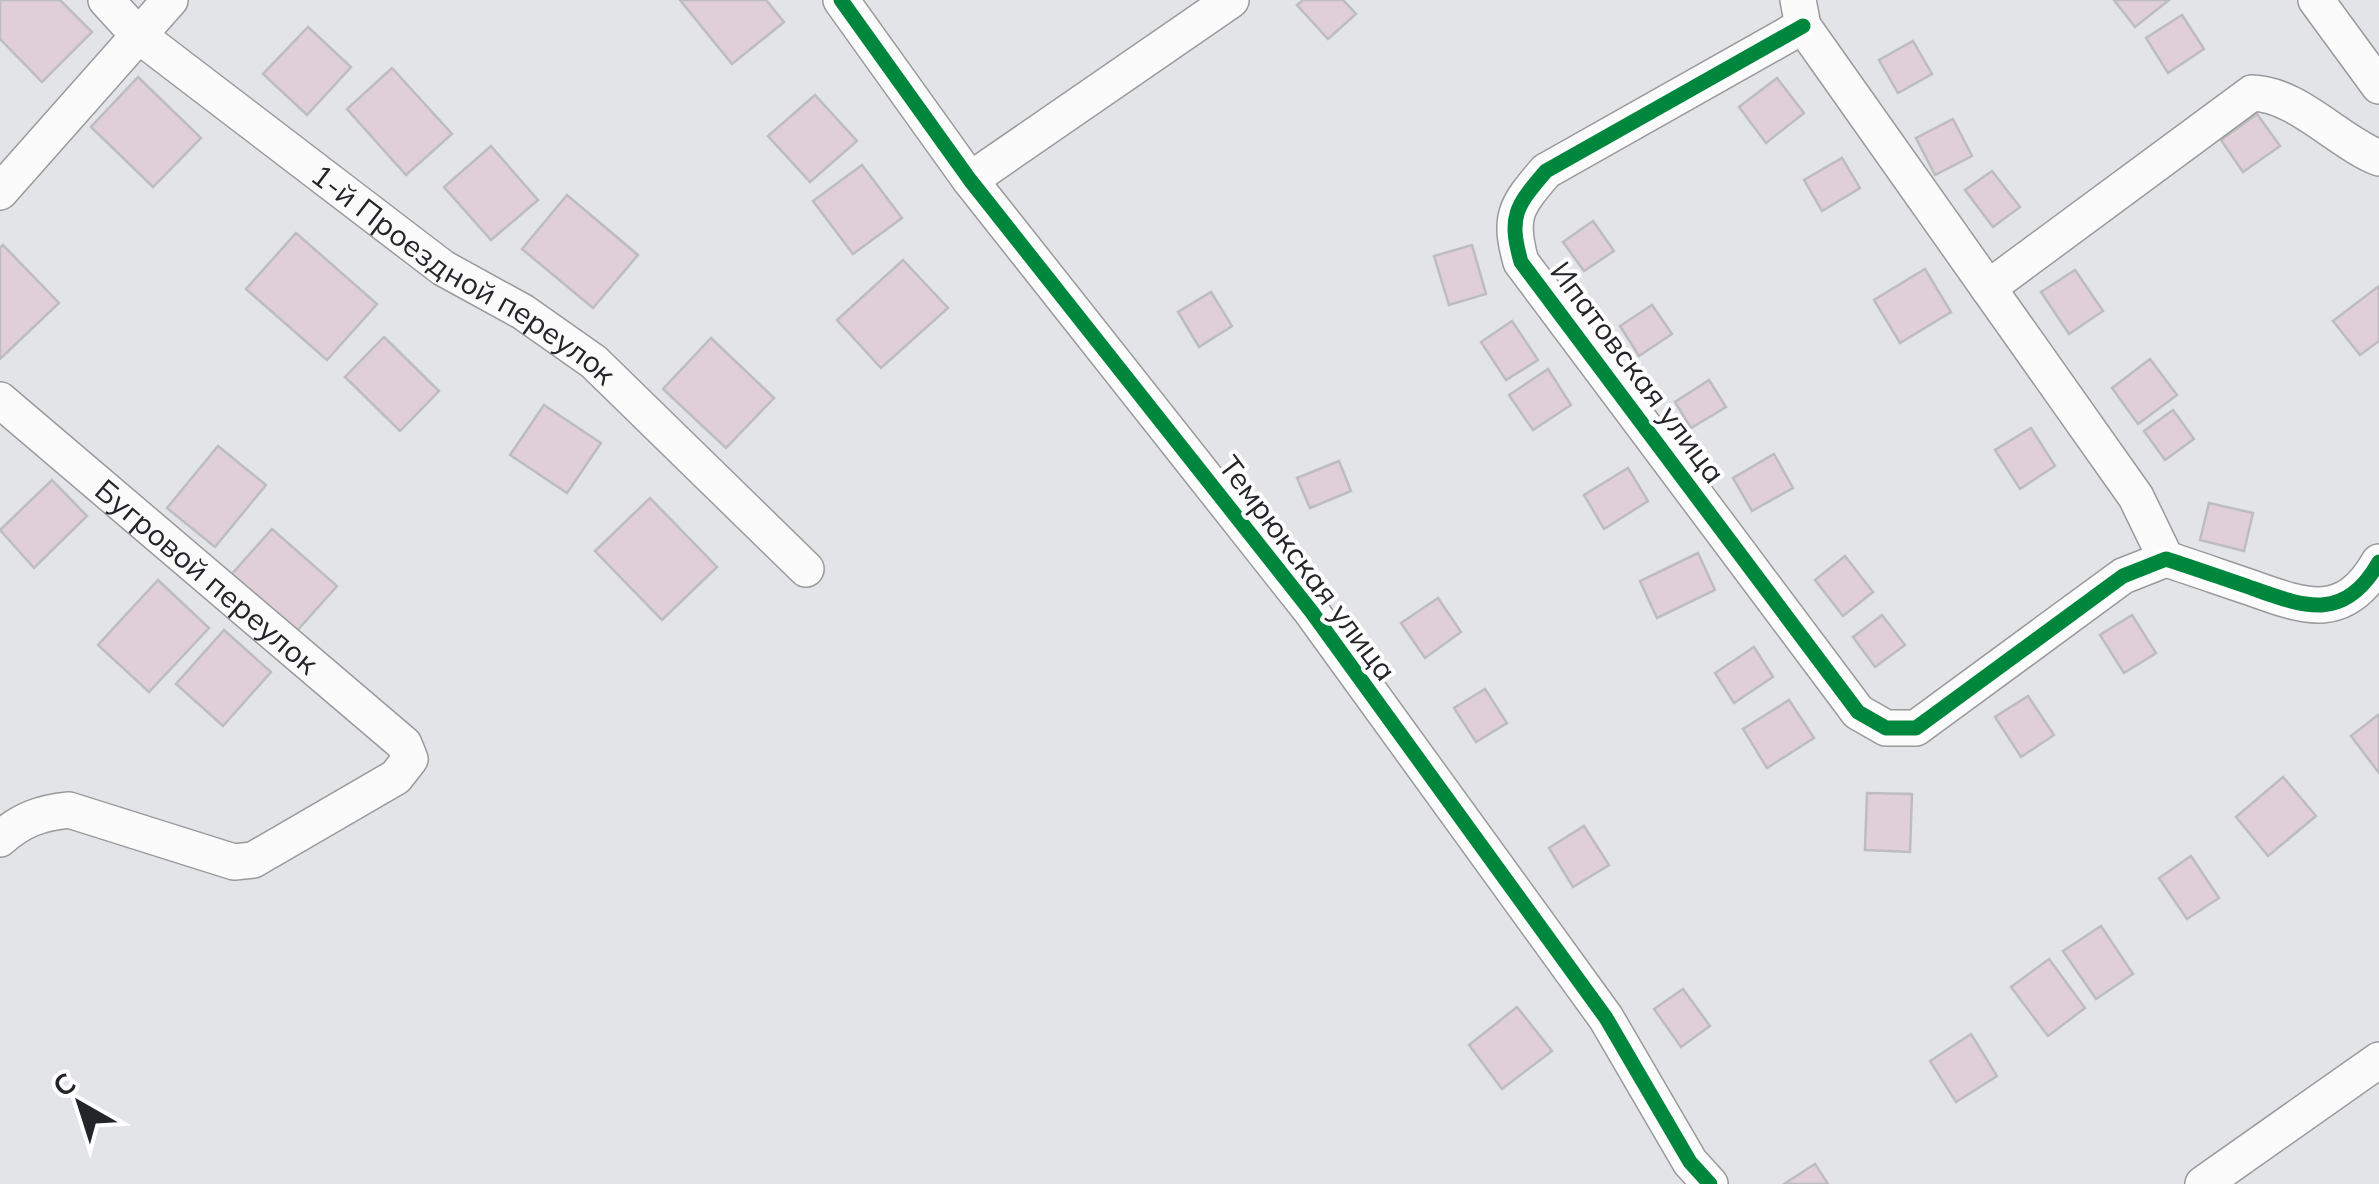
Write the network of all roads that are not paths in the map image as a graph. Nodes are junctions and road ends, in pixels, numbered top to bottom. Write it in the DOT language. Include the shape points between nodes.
graph roads {
  1 [pos="106,0"];
  2 [pos="170,0"];
  3 [pos="842,0"];
  4 [pos="1231,0"];
  5 [pos="2316,0"];
  6 [pos="1801,13"];
  7 [pos="138,36"];
  8 [pos="2379,86"];
  9 [pos="2379,158"];
  10 [pos="970,180"];
  11 [pos="0,192"];
  12 [pos="1988,288"];
  13 [pos="0,400"];
  14 [pos="2166,559"];
  15 [pos="2379,562"];
  16 [pos="806,569"];
  17 [pos="0,839"];
  18 [pos="2379,1060"];
  19 [pos="1710,1184"];
  20 [pos="2203,1184"];
  1 -- 7 [label="street, 1-й Проездной переулок"];
  2 -- 7 [label="street"];
  3 -- 10 [label="street, Темрюкская улица"];
  4 -- 10 [label="street"];
  5 -- 8 [label="street"];
  6 -- 12 [label="street, Ипатовская улица"];
  6 -- 14 [label="street, Ипатовская улица" via="1546,171 1516,206 1521,262 1869,722 1916,728 2122,576"];
  7 -- 11 [label="street"];
  7 -- 16 [label="street, 1-й Проездной переулок" via="443,268 524,312 594,362"];
  9 -- 12 [label="street" via="2350,147 2269,93 2252,93"];
  10 -- 19 [label="street, Темрюкская улица" via="1310,611 1606,1018 1690,1162"];
  12 -- 14 [label="street, Ипатовская улица" via="2136,497"];
  13 -- 17 [label="street, Бугровой переулок" via="404,744 410,759 396,776 253,860 234,862 69,810 43,812"];
  14 -- 15 [label="street" via="2307,607 2337,604 2366,584"];
  18 -- 20 [label="street"];
}
